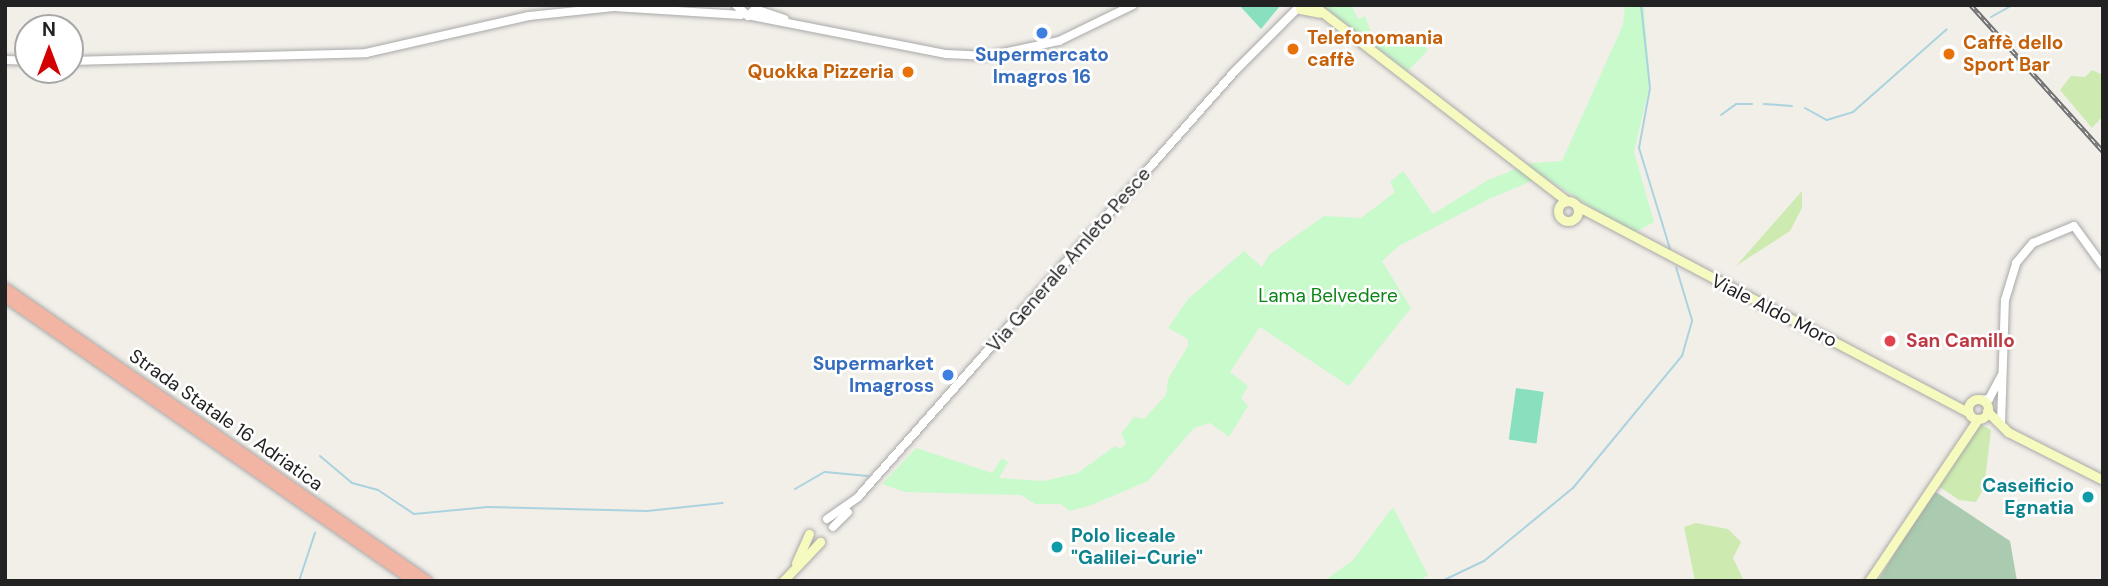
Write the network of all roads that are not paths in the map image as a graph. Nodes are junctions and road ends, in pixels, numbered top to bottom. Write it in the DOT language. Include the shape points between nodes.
graph roads {
  1 [pos="726,5"];
  2 [pos="736,5"];
  3 [pos="1133,5"];
  4 [pos="1313,5"];
  5 [pos="1297,7"];
  6 [pos="710,10"];
  7 [pos="756,10"];
  8 [pos="1322,13"];
  9 [pos="741,15"];
  10 [pos="84,61"];
  11 [pos="1544,182"];
  12 [pos="1567,201"];
  13 [pos="1577,206"];
  14 [pos="1558,209"];
  15 [pos="1574,220"];
  16 [pos="1602,223"];
  17 [pos="2103,266"];
  18 [pos="5,288"];
  19 [pos="5,297"];
  20 [pos="2003,377"];
  21 [pos="1946,400"];
  22 [pos="1975,400"];
  23 [pos="1979,414"];
  24 [pos="2004,428"];
  25 [pos="250,458"];
  26 [pos="2103,480"];
  27 [pos="858,497"];
  28 [pos="827,519"];
  29 [pos="833,527"];
  30 [pos="809,534"];
  31 [pos="820,542"];
  32 [pos="787,577"];
  33 [pos="413,581"];
  34 [pos="427,581"];
  35 [pos="435,581"];
  36 [pos="1869,581"];
  1 -- 6 [label="street"];
  2 -- 9 [label="street"];
  3 -- 7 [label="street" via="1059,41 989,56 946,54 789,22"];
  4 -- 8 [label="main road"];
  5 -- 8 [label="main road"];
  5 -- 27 [label="street, Via Generale Amleto Pesce"];
  6 -- 9 [label="street"];
  6 -- 10 [label="street" via="614,7 520,19 377,52"];
  7 -- 9 [label="street"];
  8 -- 11 [label="main road"];
  11 -- 12 [label="main road"];
  11 -- 14 [label="main road"];
  12 -- 13 [label="main road"];
  12 -- 14 [label="main road"];
  13 -- 15 [label="main road"];
  13 -- 16 [label="main road, Viale Aldo Moro"];
  14 -- 15 [label="main road" via="1562,220"];
  15 -- 16 [label="main road, Viale Aldo Moro"];
  16 -- 21 [label="main road, Viale Aldo Moro"];
  17 -- 20 [label="street" via="2074,226 2033,243 2016,263 2007,286"];
  18 -- 25 [label="highway, Strada Statale 16 Adriatica"];
  19 -- 33 [label="highway, Strada Statale 16 Adriatica"];
  20 -- 22 [label="street" via="1991,396"];
  20 -- 23 [label="street"];
  20 -- 24 [label="street"];
  21 -- 22 [label="main road"];
  21 -- 23 [label="main road, Viale Aldo Moro"];
  22 -- 23 [label="main road"];
  22 -- 23 [label="main road"];
  23 -- 24 [label="main road, Viale Aldo Moro"];
  23 -- 36 [label="main road"];
  24 -- 26 [label="main road"];
  25 -- 34 [label="highway, Strada Statale 16 Adriatica"];
  25 -- 35 [label="highway"];
  27 -- 28 [label="street"];
  27 -- 29 [label="street"];
  30 -- 32 [label="main road"];
  31 -- 32 [label="main road"];
}
